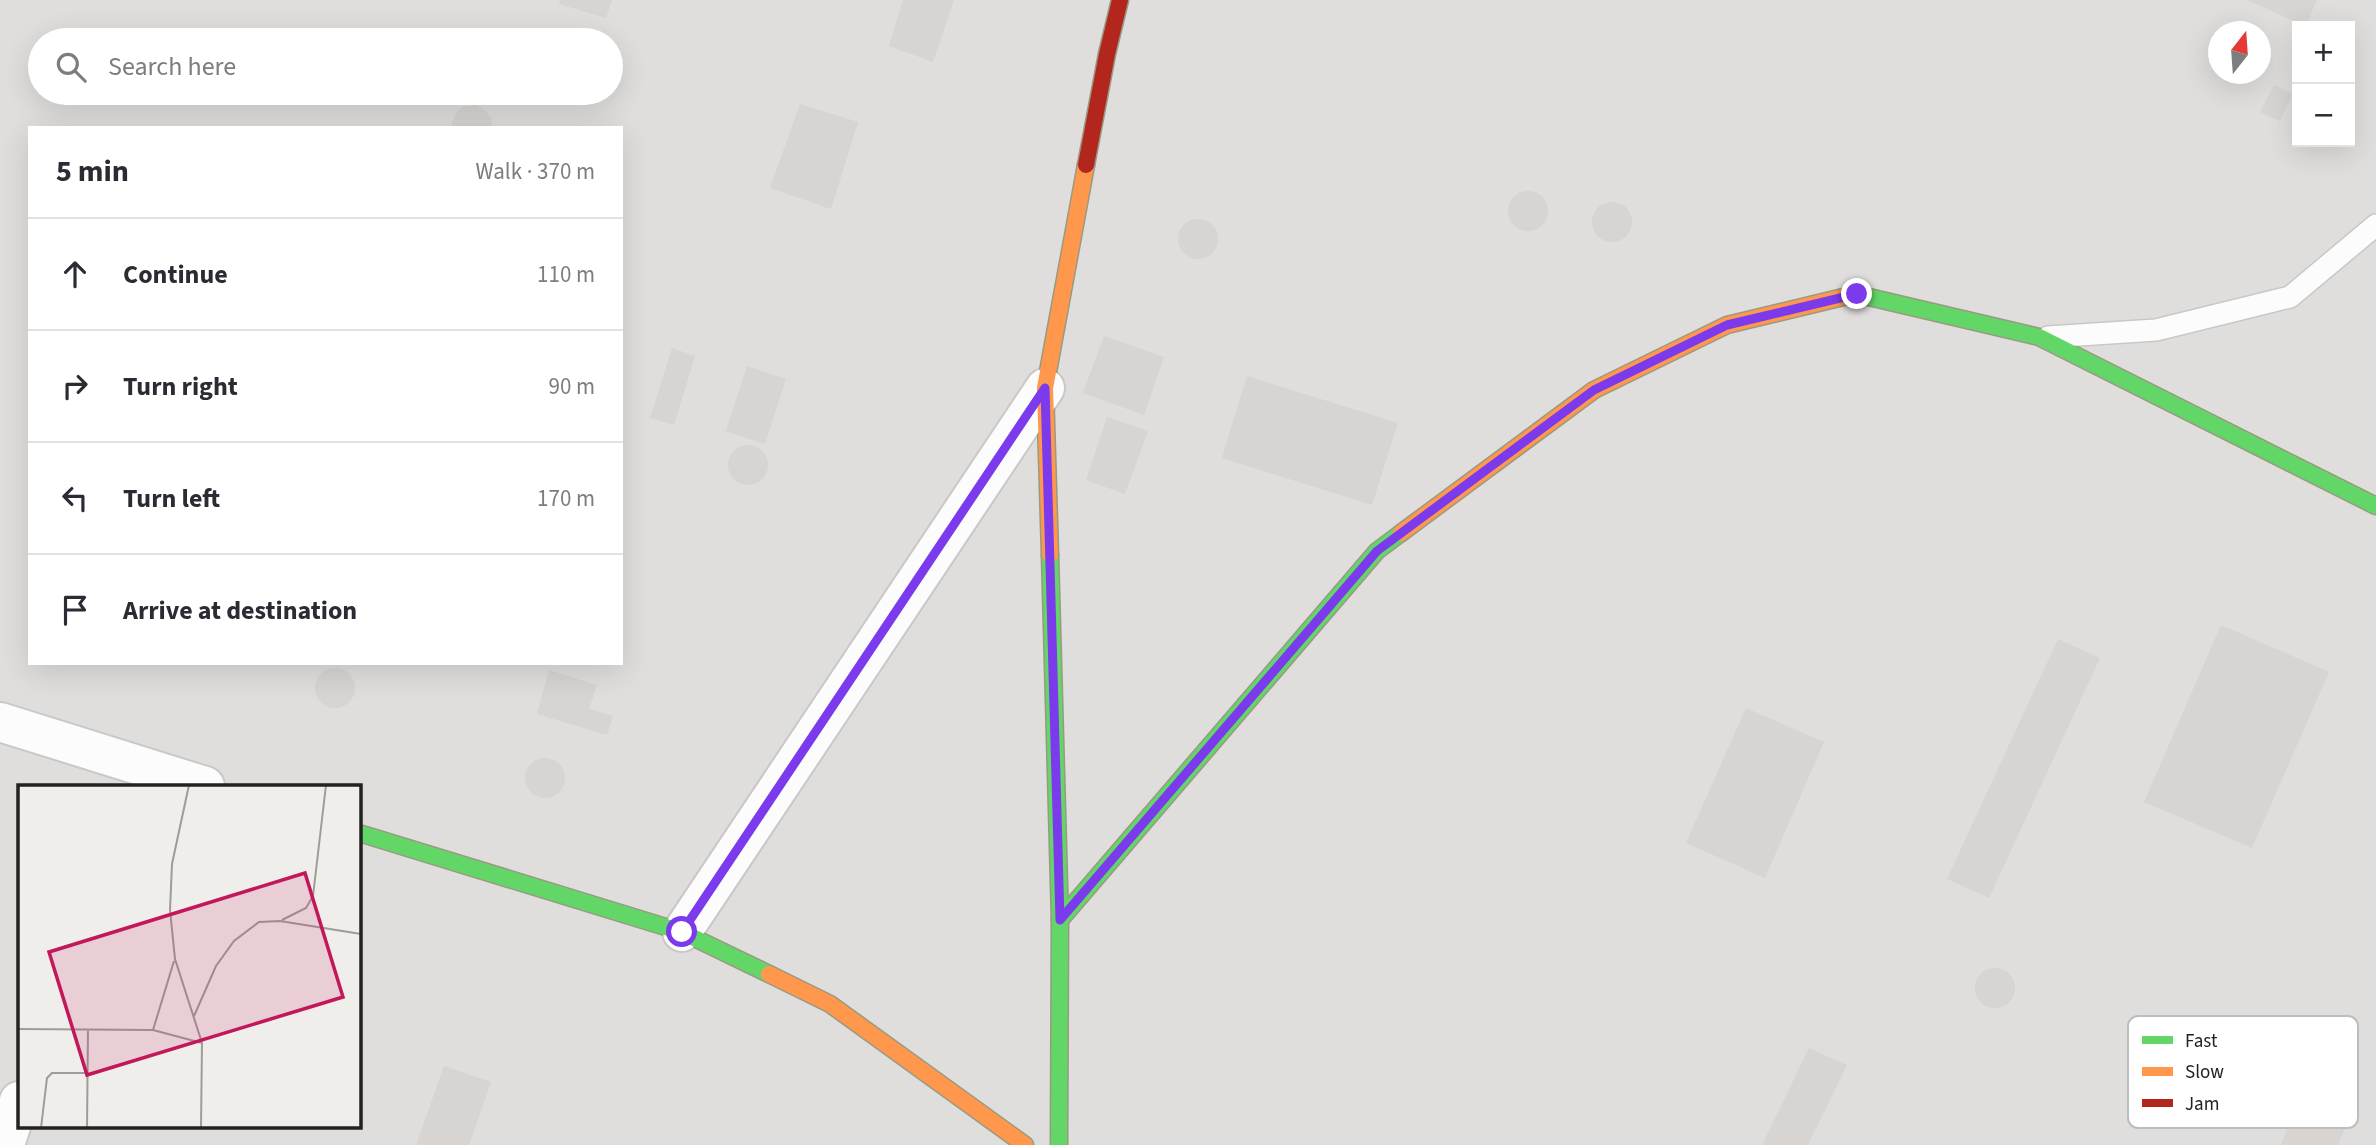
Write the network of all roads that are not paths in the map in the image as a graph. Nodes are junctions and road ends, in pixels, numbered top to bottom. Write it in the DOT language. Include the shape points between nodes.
graph roads {
  1 [pos="1120,0"];
  2 [pos="2376,225"];
  3 [pos="2039,337"];
  4 [pos="1045,388"];
  5 [pos="2376,506"];
  6 [pos="0,722"];
  7 [pos="127,775"];
  8 [pos="198,785"];
  9 [pos="360,833"];
  10 [pos="1060,920"];
  11 [pos="682,932"];
  12 [pos="1025,1145"];
  13 [pos="1059,1145"];
  1 -- 4 [label="street"];
  2 -- 3 [label="lane" via="2290,297 2156,330"];
  3 -- 5 [label="street"];
  3 -- 10 [label="street" via="1857,294 1727,325 1594,390 1377,551"];
  4 -- 10 [label="street"];
  4 -- 11 [label="street"];
  6 -- 7 [label="street"];
  7 -- 8 [label="street"];
  9 -- 11 [label="street"];
  10 -- 13 [label="street"];
  11 -- 12 [label="street" via="830,1004"];
}
